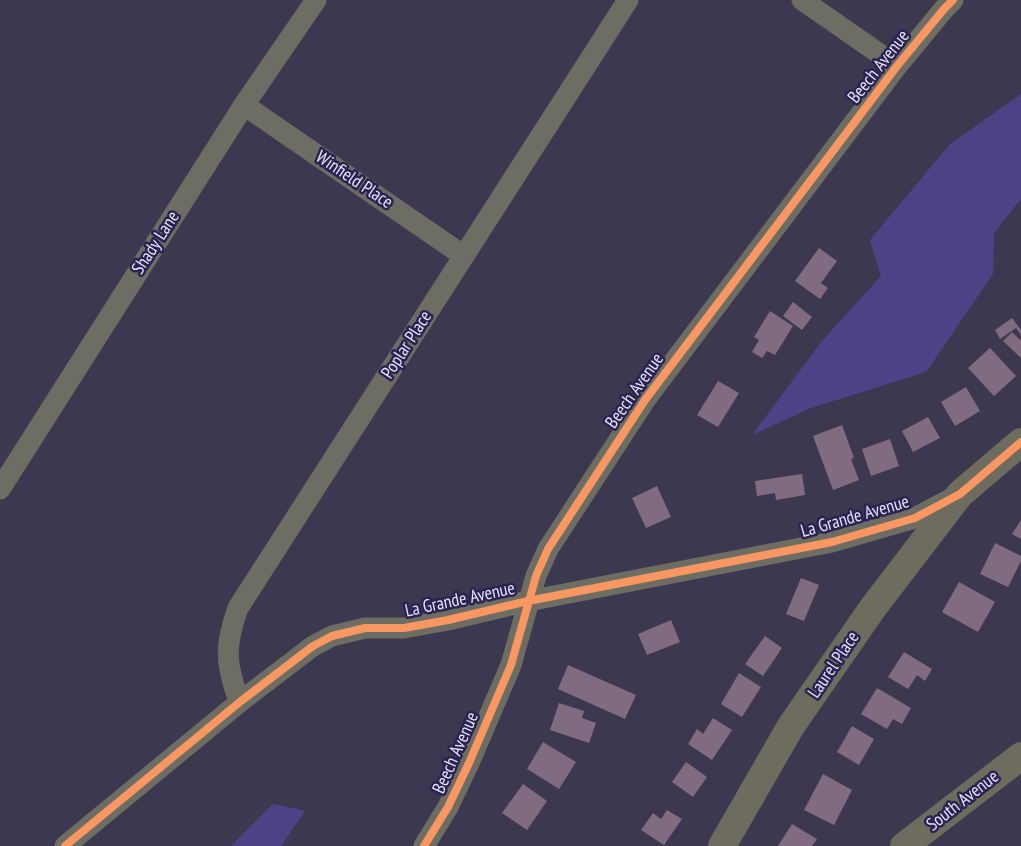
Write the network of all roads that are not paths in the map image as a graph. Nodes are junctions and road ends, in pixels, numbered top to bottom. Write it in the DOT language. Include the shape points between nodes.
graph roads {
  1 [pos="316,0"];
  2 [pos="628,0"];
  3 [pos="802,0"];
  4 [pos="953,0"];
  5 [pos="897,66"];
  6 [pos="244,105"];
  7 [pos="464,256"];
  8 [pos="1021,442"];
  9 [pos="0,489"];
  10 [pos="960,494"];
  11 [pos="528,601"];
  12 [pos="240,700"];
  13 [pos="1021,756"];
  14 [pos="65,846"];
  15 [pos="424,846"];
  16 [pos="722,846"];
  17 [pos="904,846"];
  1 -- 6 [label="street, Shady Lane"];
  2 -- 7 [label="street, Poplar Place"];
  3 -- 5 [label="street"];
  4 -- 5 [label="street, Beech Avenue"];
  5 -- 11 [label="street, Beech Avenue" via="645,400 548,549"];
  6 -- 7 [label="street, Winfield Place"];
  6 -- 9 [label="street, Shady Lane"];
  7 -- 12 [label="street, Poplar Place" via="238,608 231,627 228,658 231,678"];
  8 -- 10 [label="street, La Grande Avenue"];
  10 -- 11 [label="street, La Grande Avenue" via="915,518 832,542"];
  10 -- 16 [label="street, Laurel Place" via="872,609 792,726"];
  11 -- 12 [label="street, La Grande Avenue" via="404,628 365,628 332,636 313,646"];
  11 -- 15 [label="street, Beech Avenue" via="511,665 448,807"];
  12 -- 14 [label="street, La Grande Avenue"];
  13 -- 17 [label="street, South Avenue"];
}
